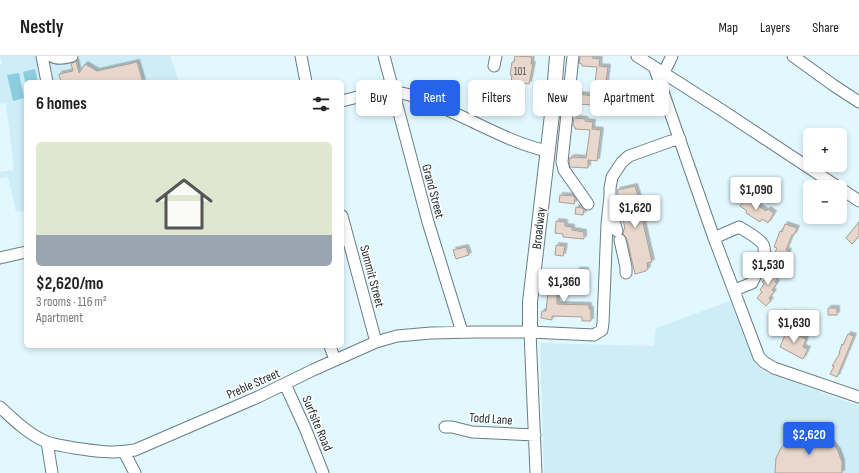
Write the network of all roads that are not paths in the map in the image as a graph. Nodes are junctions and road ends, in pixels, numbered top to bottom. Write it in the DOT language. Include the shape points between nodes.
graph roads {
  1 [pos="42,56"];
  2 [pos="51,56"];
  3 [pos="72,56"];
  4 [pos="301,56"];
  5 [pos="384,56"];
  6 [pos="557,56"];
  7 [pos="572,56"];
  8 [pos="637,56"];
  9 [pos="672,56"];
  10 [pos="794,56"];
  11 [pos="659,71"];
  12 [pos="47,80"];
  13 [pos="306,80"];
  14 [pos="391,80"];
  15 [pos="555,80"];
  16 [pos="570,80"];
  17 [pos="402,94"];
  18 [pos="356,98"];
  19 [pos="344,101"];
  20 [pos="859,102"];
  21 [pos="400,116"];
  22 [pos="551,116"];
  23 [pos="566,116"];
  24 [pos="680,140"];
  25 [pos="547,151"];
  26 [pos="827,180"];
  27 [pos="847,193"];
  28 [pos="859,201"];
  29 [pos="588,204"];
  30 [pos="608,213"];
  31 [pos="344,223"];
  32 [pos="714,238"];
  33 [pos="24,252"];
  34 [pos="0,258"];
  35 [pos="626,273"];
  36 [pos="735,290"];
  37 [pos="462,332"];
  38 [pos="530,332"];
  39 [pos="376,342"];
  40 [pos="331,348"];
  41 [pos="335,360"];
  42 [pos="285,384"];
  43 [pos="859,397"];
  44 [pos="0,407"];
  45 [pos="445,427"];
  46 [pos="534,435"];
  47 [pos="47,442"];
  48 [pos="124,452"];
  49 [pos="52,473"];
  50 [pos="135,473"];
  51 [pos="323,473"];
  52 [pos="536,473"];
  1 -- 12 [label="street"];
  2 -- 3 [label="street"];
  4 -- 13 [label="street"];
  5 -- 14 [label="street, Grand Street"];
  6 -- 15 [label="main road, Broadway"];
  7 -- 16 [label="street"];
  8 -- 11 [label="street"];
  9 -- 11 [label="street"];
  10 -- 20 [label="street"];
  11 -- 24 [label="street"];
  11 -- 26 [label="street"];
  17 -- 25 [label="street" via="426,100 504,136"];
  18 -- 19 [label="street"];
  21 -- 37 [label="street, Grand Street" via="426,215"];
  22 -- 25 [label="main road, Broadway"];
  23 -- 29 [label="street" via="562,162 564,170"];
  24 -- 30 [label="street" via="629,156 622,162 612,177"];
  24 -- 32 [label="street"];
  25 -- 38 [label="main road, Broadway" via="530,302"];
  27 -- 28 [label="street"];
  30 -- 35 [label="street" via="614,221"];
  30 -- 38 [label="street, Preble Street" via="602,330 594,335"];
  31 -- 39 [label="street, Summit Street"];
  32 -- 36 [label="street"];
  32 -- 36 [label="street" via="740,227 762,242 765,248 752,283"];
  33 -- 34 [label="street"];
  36 -- 43 [label="street" via="753,344 764,362 774,368"];
  37 -- 38 [label="street, Preble Street"];
  37 -- 39 [label="street, Preble Street" via="410,334"];
  38 -- 46 [label="street, Broadway"];
  39 -- 41 [label="street, Preble Street"];
  40 -- 41 [label="street"];
  41 -- 42 [label="street, Preble Street"];
  42 -- 48 [label="street, Preble Street" via="149,444"];
  42 -- 51 [label="street, Surfsite Road"];
  44 -- 47 [label="street, Preble Street" via="16,422"];
  45 -- 46 [label="street, Todd Lane" via="472,432"];
  46 -- 52 [label="street, Broadway"];
  47 -- 48 [label="street, Preble Street" via="95,451"];
  47 -- 49 [label="street"];
  48 -- 50 [label="street"];
}
